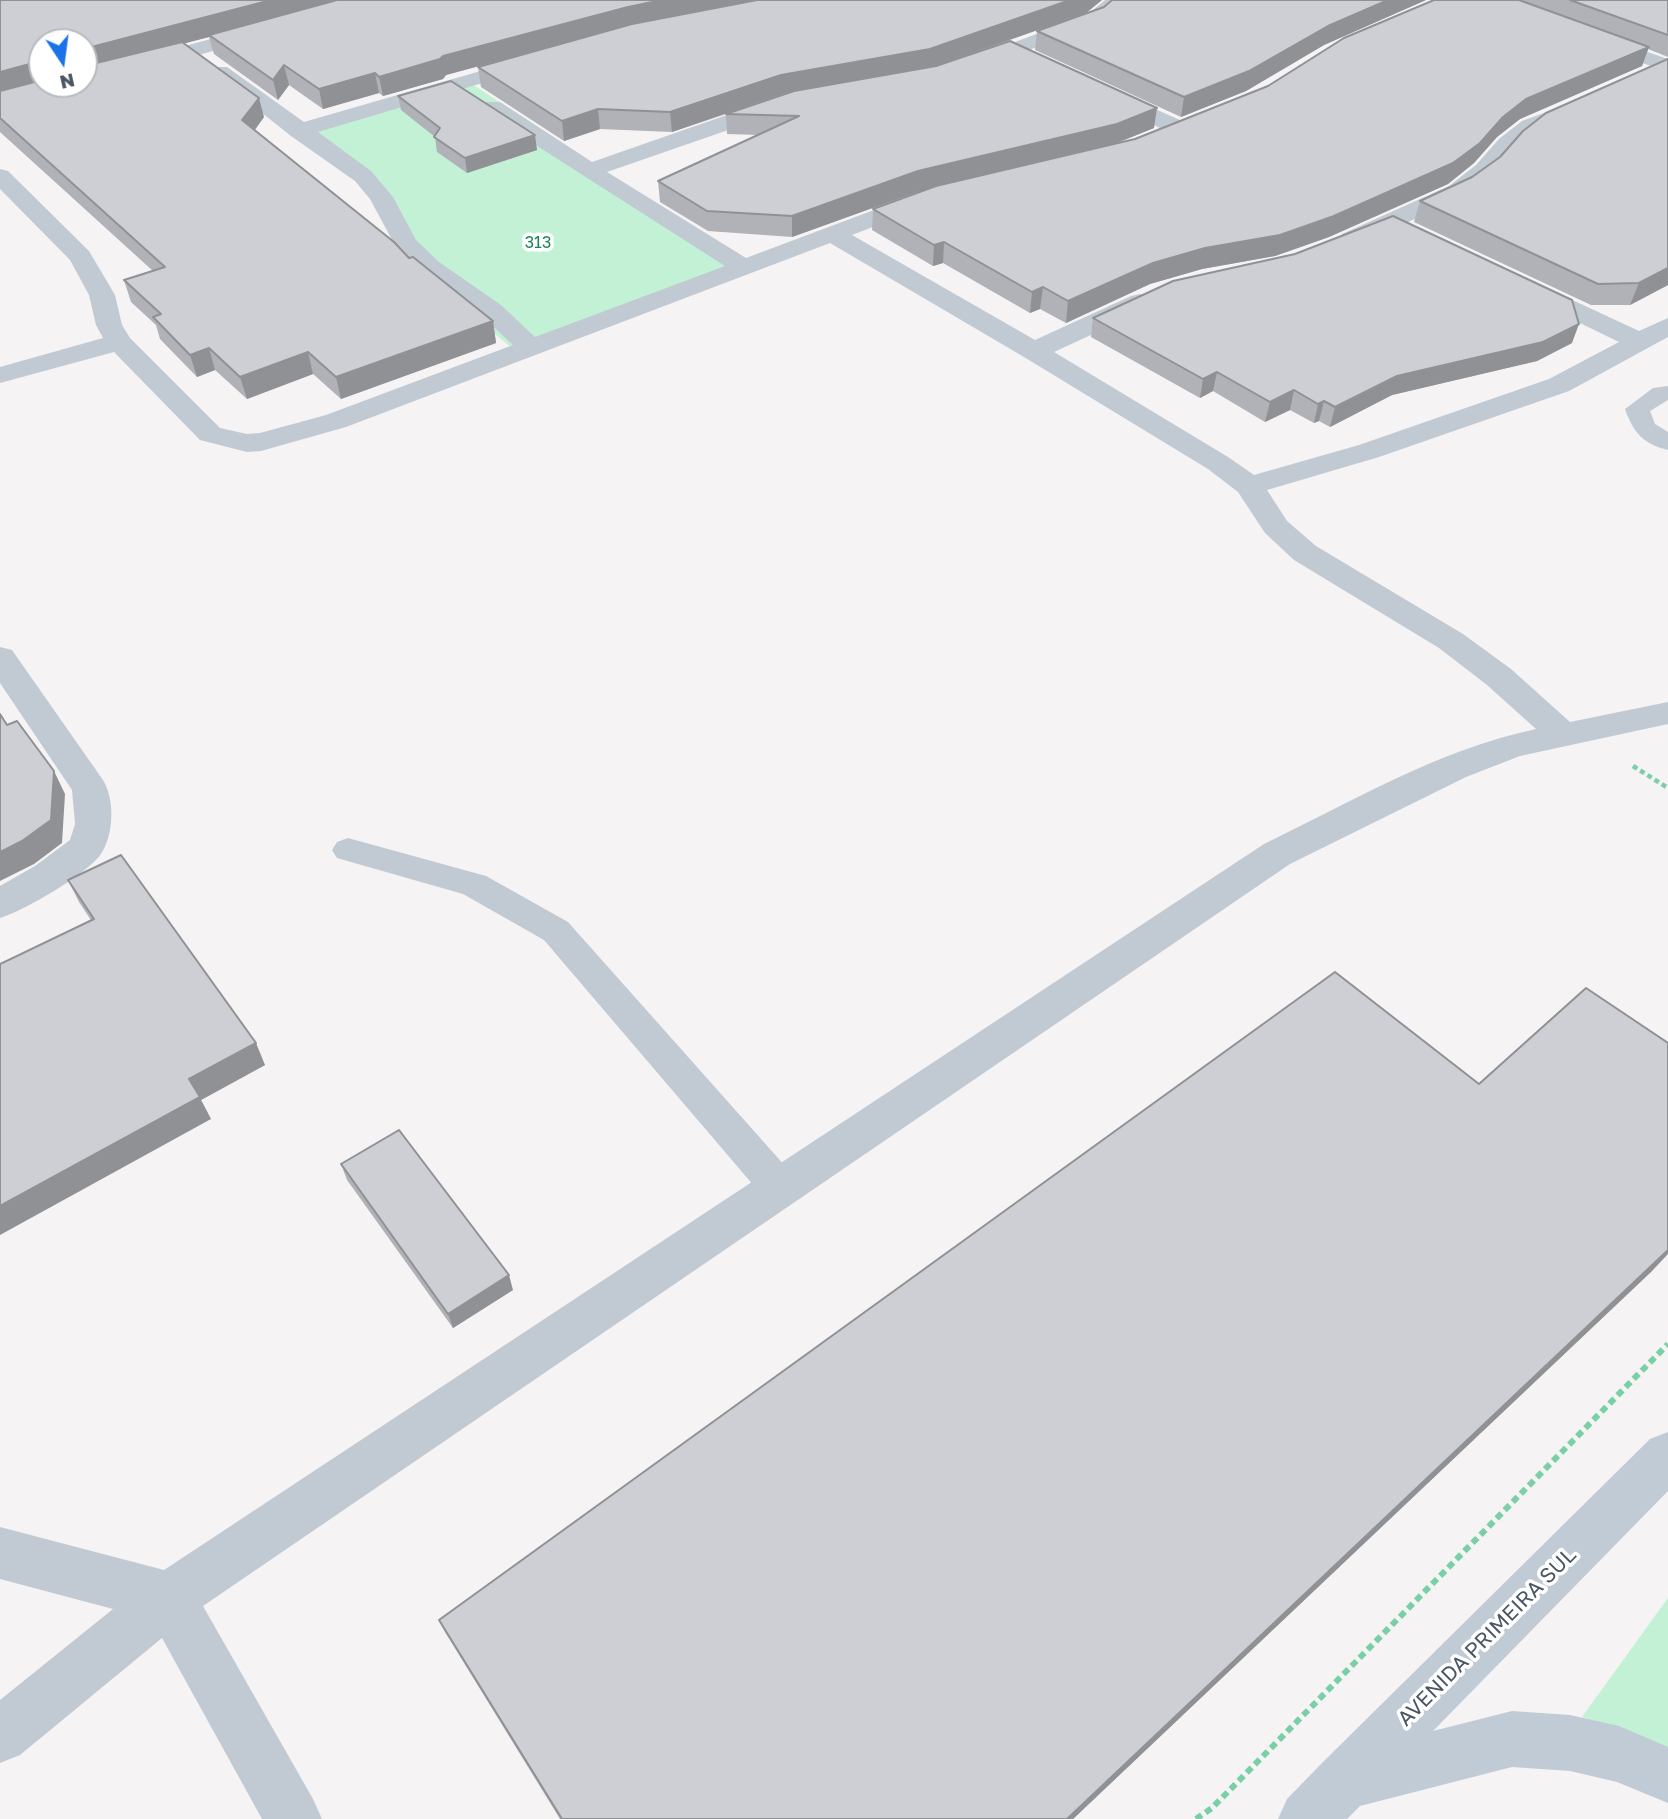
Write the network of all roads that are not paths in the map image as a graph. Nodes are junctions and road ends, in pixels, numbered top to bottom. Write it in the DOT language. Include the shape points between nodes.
graph roads {
  1 [pos="1117,0"];
  2 [pos="284,25"];
  3 [pos="1578,34"];
  4 [pos="191,50"];
  5 [pos="1011,50"];
  6 [pos="550,57"];
  7 [pos="1036,61"];
  8 [pos="1667,66"];
  9 [pos="960,68"];
  10 [pos="98,76"];
  11 [pos="1642,77"];
  12 [pos="456,83"];
  13 [pos="1096,89"];
  14 [pos="1591,100"];
  15 [pos="790,102"];
  16 [pos="1206,118"];
  17 [pos="1181,129"];
  18 [pos="299,131"];
  19 [pos="1158,138"];
  20 [pos="589,171"];
  21 [pos="0,176"];
  22 [pos="938,196"];
  23 [pos="1389,222"];
  24 [pos="832,234"];
  25 [pos="1414,234"];
  26 [pos="1328,248"];
  27 [pos="744,267"];
  28 [pos="1502,275"];
  29 [pos="1160,292"];
  30 [pos="1668,326"];
  31 [pos="1639,341"];
  32 [pos="119,342"];
  33 [pos="532,348"];
  34 [pos="1034,351"];
  35 [pos="0,374"];
  36 [pos="1668,393"];
  37 [pos="1668,443"];
  38 [pos="1249,486"];
  39 [pos="0,658"];
  40 [pos="1668,713"];
  41 [pos="1562,734"];
  42 [pos="348,850"];
  43 [pos="0,904"];
  44 [pos="780,1188"];
  45 [pos="1668,1456"];
  46 [pos="0,1553"];
  47 [pos="169,1598"];
  48 [pos="0,1735"];
  49 [pos="1668,1775"];
  50 [pos="1325,1801"];
  51 [pos="293,1819"];
  1 -- 5 [label="street" via="1094,19"];
  2 -- 4 [label="street"];
  3 -- 8 [label="street"];
  4 -- 10 [label="street"];
  4 -- 18 [label="street"];
  5 -- 7 [label="street"];
  5 -- 9 [label="street"];
  6 -- 12 [label="street"];
  8 -- 11 [label="street"];
  12 -- 18 [label="street"];
  12 -- 20 [label="street"];
  13 -- 17 [label="street"];
  14 -- 23 [label="street" via="1530,126 1457,191"];
  15 -- 20 [label="street"];
  16 -- 17 [label="street"];
  17 -- 19 [label="street"];
  18 -- 33 [label="street" via="363,176 381,197 406,244"];
  20 -- 27 [label="street"];
  21 -- 32 [label="street" via="80,256 102,295 109,325"];
  22 -- 24 [label="street"];
  23 -- 25 [label="street"];
  23 -- 26 [label="street"];
  24 -- 27 [label="street"];
  24 -- 34 [label="street"];
  27 -- 33 [label="street"];
  28 -- 31 [label="street"];
  29 -- 34 [label="street"];
  30 -- 31 [label="street"];
  31 -- 38 [label="street" via="1559,385"];
  32 -- 33 [label="street" via="210,434 247,443 279,439 336,421"];
  32 -- 35 [label="street"];
  34 -- 38 [label="street"];
  36 -- 37 [label="lane" via="1637,409 1644,428"];
  38 -- 41 [label="street" via="1276,527 1305,553 1451,640"];
  39 -- 43 [label="street" via="90,789 93,824 86,847"];
  40 -- 41 [label="street"];
  41 -- 44 [label="street" via="1453,768 1277,855"];
  42 -- 44 [label="lane" via="474,885 556,932"];
  44 -- 47 [label="street"];
  45 -- 50 [label="main road, AVENIDA PRIMEIRA SUL"];
  46 -- 47 [label="street"];
  47 -- 48 [label="street"];
  47 -- 51 [label="street"];
  49 -- 50 [label="main road" via="1619,1754 1512,1739"];
}
